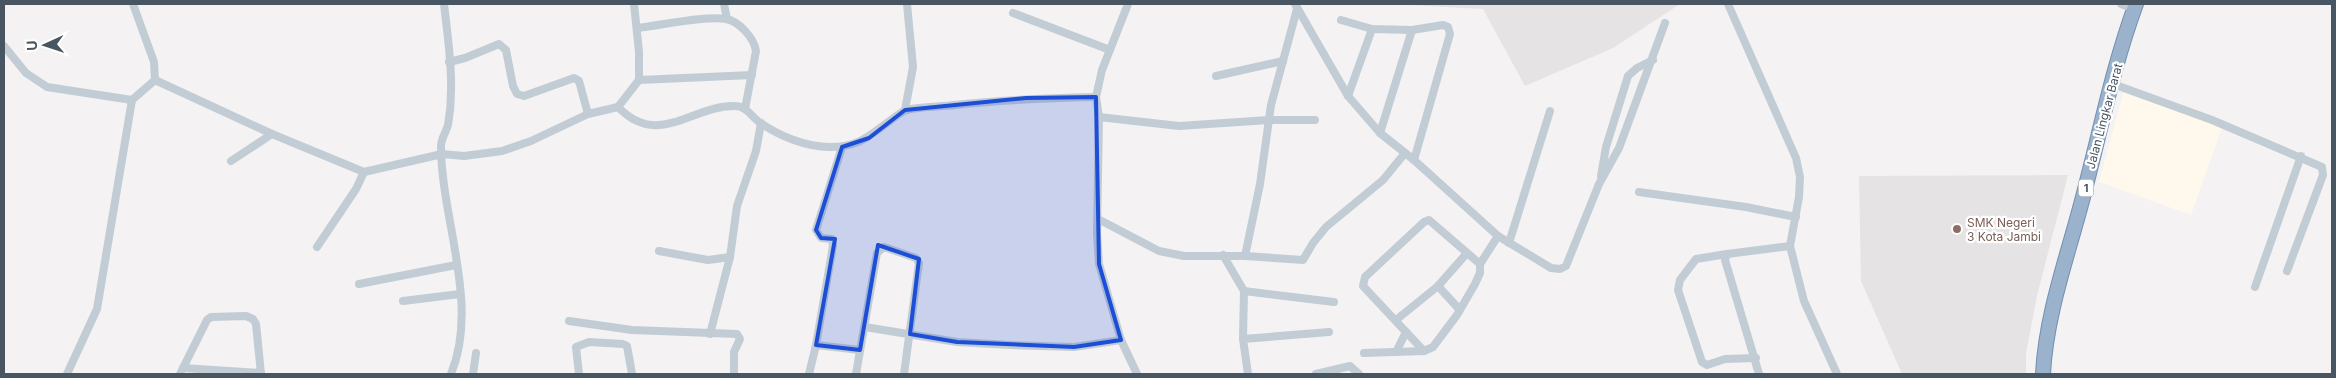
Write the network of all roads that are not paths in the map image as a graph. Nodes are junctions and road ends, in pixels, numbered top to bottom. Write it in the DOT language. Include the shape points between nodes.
graph roads {
  1 [pos="134,4"];
  2 [pos="444,4"];
  3 [pos="634,4"];
  4 [pos="724,4"];
  5 [pos="907,4"];
  6 [pos="1128,4"];
  7 [pos="1728,4"];
  8 [pos="2121,4"];
  9 [pos="1296,6"];
  10 [pos="2135,7"];
  11 [pos="1012,14"];
  12 [pos="727,19"];
  13 [pos="1341,20"];
  14 [pos="1665,23"];
  15 [pos="637,28"];
  16 [pos="1372,29"];
  17 [pos="1412,30"];
  18 [pos="4,46"];
  19 [pos="1110,50"];
  20 [pos="1653,60"];
  21 [pos="449,62"];
  22 [pos="1283,62"];
  23 [pos="752,75"];
  24 [pos="1216,76"];
  25 [pos="155,80"];
  26 [pos="639,80"];
  27 [pos="2112,84"];
  28 [pos="1348,96"];
  29 [pos="1096,97"];
  30 [pos="132,100"];
  31 [pos="618,107"];
  32 [pos="745,109"];
  33 [pos="905,110"];
  34 [pos="1550,111"];
  35 [pos="588,114"];
  36 [pos="1099,117"];
  37 [pos="1269,120"];
  38 [pos="1315,120"];
  39 [pos="761,123"];
  40 [pos="1380,133"];
  41 [pos="272,134"];
  42 [pos="842,146"];
  43 [pos="1405,153"];
  44 [pos="442,154"];
  45 [pos="2302,156"];
  46 [pos="1414,160"];
  47 [pos="231,161"];
  48 [pos="364,172"];
  49 [pos="1599,184"];
  50 [pos="1639,192"];
  51 [pos="1796,217"];
  52 [pos="1098,219"];
  53 [pos="1498,236"];
  54 [pos="1509,243"];
  55 [pos="1790,246"];
  56 [pos="318,247"];
  57 [pos="659,251"];
  58 [pos="1467,253"];
  59 [pos="1727,254"];
  60 [pos="1223,255"];
  61 [pos="1245,256"];
  62 [pos="730,257"];
  63 [pos="1480,264"];
  64 [pos="456,265"];
  65 [pos="2287,271"];
  66 [pos="358,284"];
  67 [pos="1438,286"];
  68 [pos="2255,287"];
  69 [pos="1244,291"];
  70 [pos="460,294"];
  71 [pos="404,301"];
  72 [pos="1334,302"];
  73 [pos="1459,309"];
  74 [pos="1396,320"];
  75 [pos="570,321"];
  76 [pos="866,327"];
  77 [pos="632,330"];
  78 [pos="1329,332"];
  79 [pos="1406,332"];
  80 [pos="710,334"];
  81 [pos="910,334"];
  82 [pos="1121,340"];
  83 [pos="1243,340"];
  84 [pos="816,345"];
  85 [pos="628,346"];
  86 [pos="860,350"];
  87 [pos="1424,351"];
  88 [pos="1364,352"];
  89 [pos="1396,352"];
  90 [pos="476,353"];
  91 [pos="1756,358"];
  92 [pos="182,371"];
  93 [pos="67,374"];
  94 [pos="261,374"];
  95 [pos="451,374"];
  96 [pos="473,374"];
  97 [pos="579,374"];
  98 [pos="632,374"];
  99 [pos="734,374"];
  100 [pos="809,374"];
  101 [pos="856,374"];
  102 [pos="904,374"];
  103 [pos="1137,374"];
  104 [pos="1248,374"];
  105 [pos="1316,374"];
  106 [pos="1359,374"];
  107 [pos="1759,374"];
  108 [pos="1837,374"];
  109 [pos="2047,374"];
  1 -- 25 [label="street" via="154,62"];
  2 -- 21 [label="street"];
  3 -- 15 [label="street"];
  4 -- 12 [label="street"];
  5 -- 33 [label="street" via="913,67"];
  6 -- 19 [label="street"];
  7 -- 51 [label="street" via="1796,158 1800,177"];
  8 -- 10 [label="street"];
  9 -- 22 [label="street"];
  9 -- 28 [label="street"];
  10 -- 27 [label="highway, Jalan Lingkar Barat / 1"];
  11 -- 19 [label="street"];
  12 -- 15 [label="street"];
  12 -- 23 [label="street" via="755,42"];
  13 -- 16 [label="street"];
  14 -- 20 [label="street"];
  15 -- 26 [label="street"];
  16 -- 17 [label="street"];
  16 -- 28 [label="street"];
  17 -- 40 [label="street"];
  17 -- 46 [label="street" via="1443,26 1448,27 1450,34"];
  18 -- 30 [label="street" via="26,73 47,87"];
  19 -- 29 [label="street"];
  20 -- 49 [label="street" via="1618,148"];
  20 -- 49 [label="street" via="1628,76 1606,147"];
  21 -- 35 [label="street" via="499,44 506,50 517,94 524,96 574,78 579,81"];
  21 -- 44 [label="street" via="451,90"];
  22 -- 24 [label="street"];
  22 -- 37 [label="street"];
  23 -- 26 [label="street"];
  23 -- 32 [label="street"];
  25 -- 30 [label="street"];
  25 -- 41 [label="street"];
  26 -- 31 [label="street"];
  27 -- 45 [label="street"];
  27 -- 109 [label="highway, Jalan Lingkar Barat / 1" via="2047,332"];
  28 -- 40 [label="street"];
  29 -- 33 [label="street" via="1026,98"];
  29 -- 36 [label="street"];
  30 -- 93 [label="street" via="97,309"];
  31 -- 32 [label="street" via="627,116 666,126 713,109 737,106"];
  31 -- 35 [label="street"];
  32 -- 39 [label="street"];
  33 -- 42 [label="street" via="868,138"];
  34 -- 54 [label="street"];
  35 -- 44 [label="street" via="502,151 464,156"];
  36 -- 37 [label="street" via="1179,126"];
  36 -- 52 [label="street"];
  37 -- 38 [label="street"];
  37 -- 61 [label="street"];
  39 -- 42 [label="street" via="791,139 814,146"];
  39 -- 62 [label="street" via="756,151 737,206"];
  40 -- 43 [label="street"];
  41 -- 47 [label="street"];
  41 -- 48 [label="street"];
  42 -- 84 [label="street" via="816,230 821,238 832,238 833,246"];
  43 -- 46 [label="street"];
  43 -- 61 [label="street" via="1383,180 1326,227 1302,260"];
  44 -- 48 [label="street"];
  44 -- 64 [label="street" via="443,190"];
  45 -- 65 [label="street" via="2324,170"];
  45 -- 68 [label="street"];
  46 -- 53 [label="street"];
  48 -- 56 [label="street"];
  49 -- 54 [label="street" via="1566,266 1551,268"];
  50 -- 51 [label="street"];
  51 -- 55 [label="street"];
  52 -- 60 [label="street" via="1159,251 1184,256"];
  52 -- 82 [label="street" via="1100,264"];
  53 -- 54 [label="street"];
  53 -- 63 [label="street"];
  55 -- 59 [label="street"];
  55 -- 108 [label="street" via="1804,300"];
  57 -- 62 [label="street" via="708,260"];
  58 -- 63 [label="street"];
  58 -- 67 [label="street"];
  58 -- 74 [label="street" via="1426,220 1365,277 1363,286"];
  59 -- 91 [label="street" via="1725,265"];
  59 -- 91 [label="street" via="1696,259 1680,280 1678,290 1702,362 1707,365 1725,359"];
  60 -- 61 [label="street"];
  60 -- 69 [label="street"];
  62 -- 80 [label="street"];
  63 -- 73 [label="street" via="1476,284"];
  64 -- 66 [label="street"];
  64 -- 70 [label="street"];
  67 -- 73 [label="street"];
  67 -- 74 [label="street"];
  69 -- 72 [label="street"];
  69 -- 83 [label="street"];
  70 -- 71 [label="street"];
  70 -- 95 [label="street" via="459,348"];
  73 -- 87 [label="street" via="1436,346"];
  74 -- 79 [label="street"];
  75 -- 77 [label="street"];
  76 -- 81 [label="street"];
  76 -- 81 [label="street" via="877,253 884,247 916,258 919,263"];
  76 -- 86 [label="street"];
  77 -- 80 [label="street"];
  77 -- 85 [label="street"];
  78 -- 83 [label="street"];
  79 -- 87 [label="street"];
  79 -- 89 [label="street"];
  80 -- 99 [label="street" via="737,334 740,337 734,352"];
  81 -- 82 [label="street" via="957,342 1074,348"];
  81 -- 102 [label="street"];
  82 -- 103 [label="street"];
  83 -- 104 [label="street"];
  84 -- 86 [label="street"];
  84 -- 100 [label="street"];
  85 -- 97 [label="street" via="581,344 576,348"];
  85 -- 98 [label="street"];
  86 -- 101 [label="street"];
  87 -- 89 [label="street"];
  88 -- 89 [label="street"];
  90 -- 96 [label="street"];
  91 -- 107 [label="street"];
  92 -- 94 [label="street"];
  92 -- 94 [label="street" via="207,320 211,317 246,316 256,324"];
  105 -- 106 [label="street" via="1350,366"];
}
